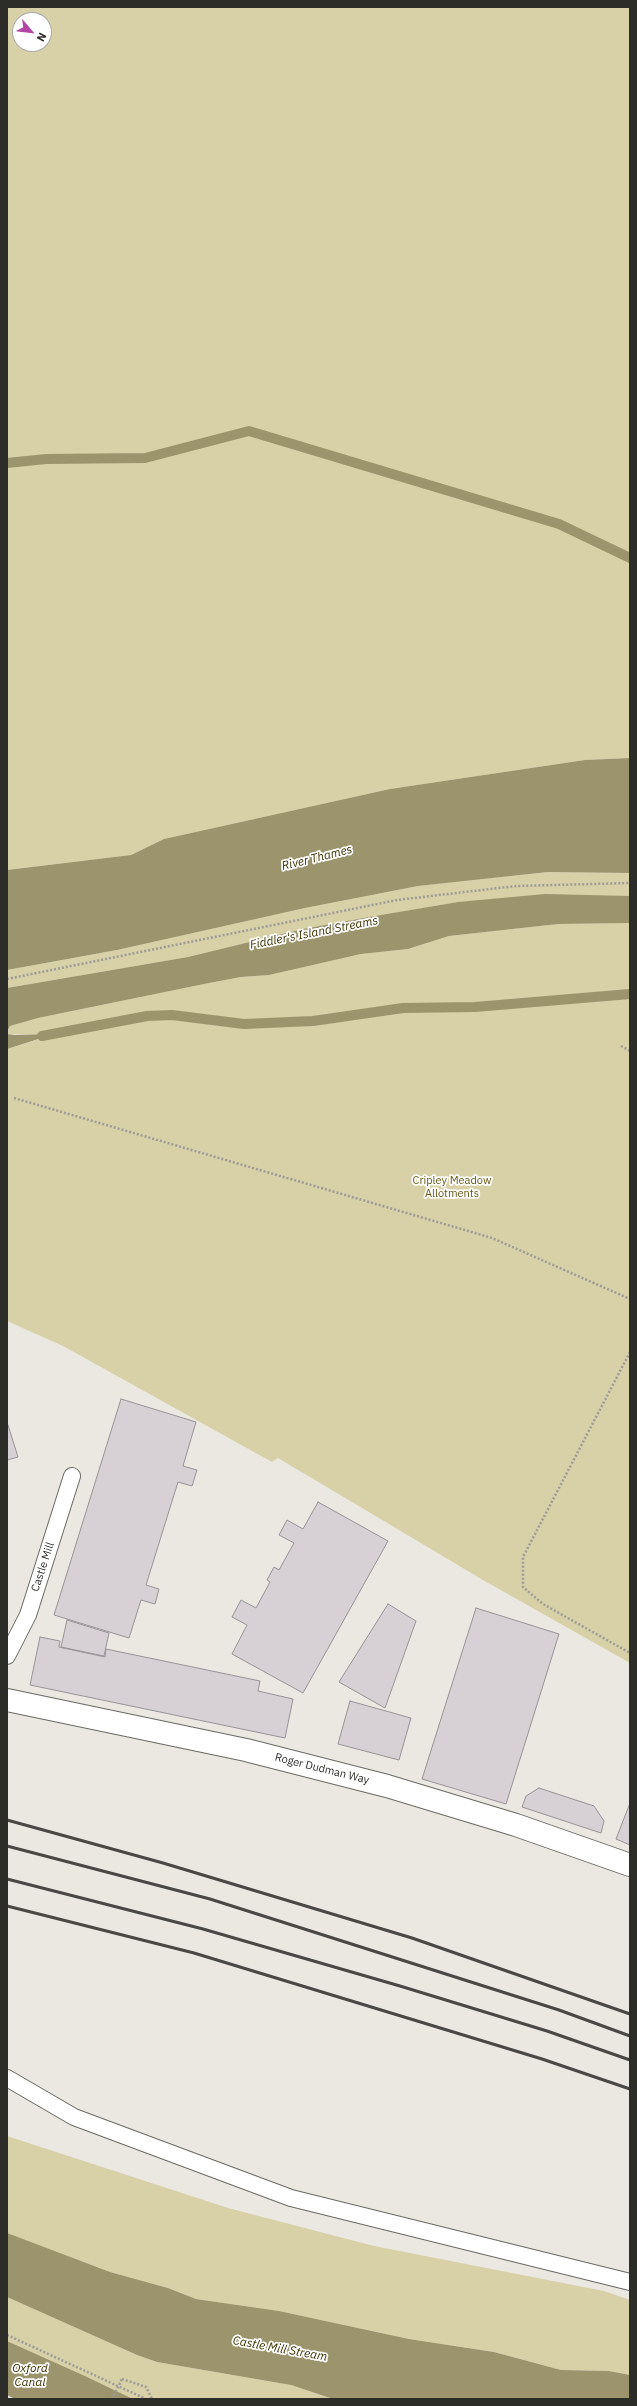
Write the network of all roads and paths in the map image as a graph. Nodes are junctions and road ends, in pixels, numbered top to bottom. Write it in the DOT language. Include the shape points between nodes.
graph roads {
  1 [pos="630,883"];
  2 [pos="7,979"];
  3 [pos="622,1046"];
  4 [pos="630,1051"];
  5 [pos="14,1098"];
  6 [pos="630,1299"];
  7 [pos="630,1352"];
  8 [pos="72,1476"];
  9 [pos="630,1653"];
  10 [pos="7,1656"];
  11 [pos="7,1700"];
  12 [pos="630,1866"];
  13 [pos="7,2078"];
  14 [pos="630,2282"];
  15 [pos="7,2335"];
  16 [pos="112,2399"];
  17 [pos="146,2399"];
  18 [pos="152,2399"];
  1 -- 2 [label="path" via="516,886 397,900"];
  3 -- 4 [label="path"];
  5 -- 6 [label="path" via="492,1238"];
  7 -- 9 [label="path" via="523,1557 523,1587 543,1604"];
  8 -- 10 [label="lane, Castle Mill" via="28,1615"];
  11 -- 12 [label="street, Roger Dudman Way" via="246,1750 387,1786 516,1825"];
  13 -- 14 [label="lane" via="74,2117 292,2198"];
  15 -- 17 [label="path"];
  16 -- 18 [label="path, bridge" via="122,2379 146,2387"];
}
